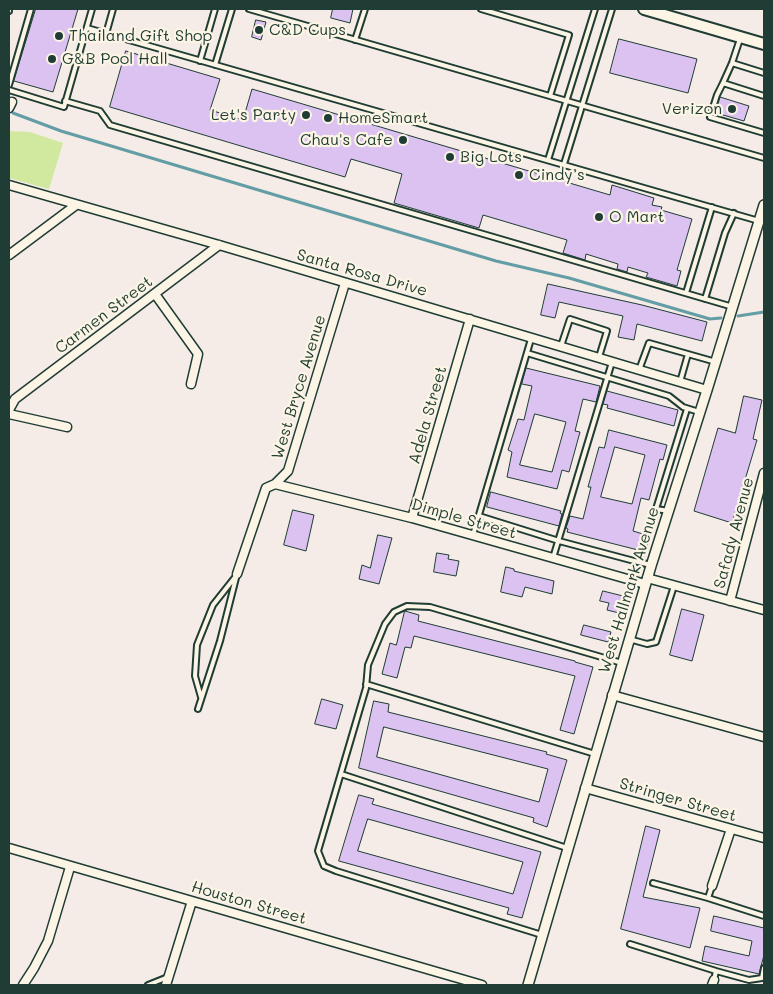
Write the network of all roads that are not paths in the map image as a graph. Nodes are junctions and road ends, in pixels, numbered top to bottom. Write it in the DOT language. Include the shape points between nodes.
graph roads {
  1 [pos="32,9"];
  2 [pos="92,9"];
  3 [pos="113,9"];
  4 [pos="215,9"];
  5 [pos="232,9"];
  6 [pos="250,9"];
  7 [pos="365,9"];
  8 [pos="482,9"];
  9 [pos="594,9"];
  10 [pos="612,9"];
  11 [pos="644,9"];
  12 [pos="87,28"];
  13 [pos="106,34"];
  14 [pos="741,37"];
  15 [pos="355,40"];
  16 [pos="761,40"];
  17 [pos="200,61"];
  18 [pos="732,63"];
  19 [pos="216,65"];
  20 [pos="764,73"];
  21 [pos="723,83"];
  22 [pos="9,85"];
  23 [pos="9,90"];
  24 [pos="15,92"];
  25 [pos="550,96"];
  26 [pos="764,96"];
  27 [pos="65,101"];
  28 [pos="566,101"];
  29 [pos="10,105"];
  30 [pos="582,105"];
  31 [pos="764,133"];
  32 [pos="764,158"];
  33 [pos="548,160"];
  34 [pos="564,164"];
  35 [pos="9,185"];
  36 [pos="76,204"];
  37 [pos="764,205"];
  38 [pos="712,207"];
  39 [pos="734,213"];
  40 [pos="759,221"];
  41 [pos="219,245"];
  42 [pos="9,255"];
  43 [pos="345,283"];
  44 [pos="686,293"];
  45 [pos="155,294"];
  46 [pos="705,299"];
  47 [pos="733,307"];
  48 [pos="470,319"];
  49 [pos="532,338"];
  50 [pos="561,346"];
  51 [pos="527,353"];
  52 [pos="688,354"];
  53 [pos="598,358"];
  54 [pos="612,362"];
  55 [pos="716,362"];
  56 [pos="639,370"];
  57 [pos="607,377"];
  58 [pos="680,382"];
  59 [pos="190,384"];
  60 [pos="707,390"];
  61 [pos="687,408"];
  62 [pos="9,412"];
  63 [pos="700,412"];
  64 [pos="67,428"];
  65 [pos="764,473"];
  66 [pos="275,484"];
  67 [pos="656,509"];
  68 [pos="669,511"];
  69 [pos="479,516"];
  70 [pos="412,518"];
  71 [pos="473,536"];
  72 [pos="559,541"];
  73 [pos="554,558"];
  74 [pos="638,562"];
  75 [pos="651,566"];
  76 [pos="237,574"];
  77 [pos="646,581"];
  78 [pos="674,586"];
  79 [pos="730,601"];
  80 [pos="764,610"];
  81 [pos="629,639"];
  82 [pos="622,663"];
  83 [pos="366,684"];
  84 [pos="612,695"];
  85 [pos="201,698"];
  86 [pos="198,709"];
  87 [pos="764,737"];
  88 [pos="595,754"];
  89 [pos="341,774"];
  90 [pos="584,788"];
  91 [pos="731,829"];
  92 [pos="764,838"];
  93 [pos="9,848"];
  94 [pos="567,848"];
  95 [pos="70,866"];
  96 [pos="653,883"];
  97 [pos="712,886"];
  98 [pos="708,898"];
  99 [pos="192,900"];
  100 [pos="764,916"];
  101 [pos="542,935"];
  102 [pos="630,944"];
  103 [pos="764,968"];
  104 [pos="716,971"];
  105 [pos="167,981"];
  106 [pos="713,983"];
  107 [pos="23,985"];
  108 [pos="148,985"];
  109 [pos="482,985"];
  110 [pos="528,985"];
  1 -- 22 [label="lane"];
  2 -- 12 [label="lane"];
  3 -- 13 [label="lane"];
  4 -- 17 [label="lane"];
  5 -- 19 [label="lane"];
  6 -- 15 [label="lane"];
  7 -- 15 [label="lane"];
  8 -- 25 [label="lane" via="569,35"];
  9 -- 28 [label="lane"];
  10 -- 30 [label="lane"];
  11 -- 14 [label="main road"];
  12 -- 13 [label="lane"];
  12 -- 27 [label="lane"];
  13 -- 17 [label="lane"];
  14 -- 16 [label="main road"];
  14 -- 18 [label="lane"];
  15 -- 25 [label="lane"];
  17 -- 19 [label="lane"];
  18 -- 20 [label="lane"];
  18 -- 21 [label="lane"];
  19 -- 33 [label="lane"];
  21 -- 26 [label="lane"];
  21 -- 31 [label="lane" via="710,117"];
  23 -- 24 [label="lane"];
  24 -- 27 [label="lane" via="64,106"];
  24 -- 29 [label="lane"];
  25 -- 28 [label="lane"];
  27 -- 44 [label="lane" via="100,111 110,125"];
  28 -- 30 [label="lane"];
  28 -- 33 [label="lane"];
  30 -- 32 [label="lane"];
  30 -- 34 [label="lane"];
  33 -- 34 [label="lane"];
  34 -- 38 [label="lane"];
  35 -- 36 [label="street, Santa Rosa Drive"];
  36 -- 41 [label="street, Santa Rosa Drive"];
  36 -- 42 [label="street"];
  37 -- 40 [label="street, West Hallmark Avenue"];
  38 -- 39 [label="lane"];
  38 -- 44 [label="lane"];
  39 -- 40 [label="lane"];
  39 -- 46 [label="lane"];
  40 -- 47 [label="street, West Hallmark Avenue"];
  41 -- 43 [label="street, Santa Rosa Drive"];
  41 -- 45 [label="street, Carmen Street"];
  43 -- 48 [label="street, Santa Rosa Drive"];
  43 -- 66 [label="street, West Bryce Avenue" via="288,470"];
  44 -- 46 [label="lane"];
  45 -- 59 [label="street" via="198,354"];
  45 -- 62 [label="street, Carmen Street" via="15,399"];
  46 -- 47 [label="lane"];
  47 -- 55 [label="street, West Hallmark Avenue"];
  48 -- 49 [label="street, Santa Rosa Drive"];
  48 -- 70 [label="street, Adela Street"];
  49 -- 50 [label="street, Santa Rosa Drive"];
  49 -- 51 [label="lane"];
  50 -- 53 [label="street, Santa Rosa Drive"];
  50 -- 53 [label="lane" via="570,319 607,331"];
  51 -- 57 [label="lane"];
  51 -- 69 [label="lane"];
  52 -- 55 [label="lane"];
  52 -- 56 [label="lane" via="649,343"];
  52 -- 58 [label="lane"];
  53 -- 54 [label="street, Santa Rosa Drive"];
  54 -- 56 [label="street, Santa Rosa Drive"];
  54 -- 57 [label="lane"];
  55 -- 60 [label="street, West Hallmark Avenue"];
  56 -- 58 [label="street, Santa Rosa Drive"];
  57 -- 61 [label="lane" via="669,396"];
  57 -- 72 [label="lane"];
  58 -- 60 [label="street, Santa Rosa Drive"];
  60 -- 63 [label="street, West Hallmark Avenue"];
  61 -- 63 [label="lane"];
  61 -- 67 [label="lane"];
  62 -- 64 [label="street"];
  63 -- 68 [label="street, West Hallmark Avenue"];
  65 -- 79 [label="street, Safady Avenue"];
  66 -- 70 [label="street, Dimple Street"];
  66 -- 76 [label="street, West Bryce Avenue" via="266,488"];
  67 -- 68 [label="lane"];
  67 -- 74 [label="lane"];
  68 -- 75 [label="street, West Hallmark Avenue"];
  69 -- 71 [label="lane"];
  69 -- 72 [label="lane"];
  70 -- 71 [label="street, Dimple Street"];
  71 -- 73 [label="street, Dimple Street"];
  72 -- 73 [label="lane"];
  72 -- 74 [label="lane"];
  73 -- 77 [label="street, Dimple Street"];
  74 -- 75 [label="lane"];
  75 -- 77 [label="street, West Hallmark Avenue"];
  76 -- 85 [label="lane, West Bryce Avenue"];
  76 -- 85 [label="lane, West Bryce Avenue" via="213,605 197,645 195,676"];
  77 -- 78 [label="street, Dimple Street"];
  77 -- 81 [label="street, West Hallmark Avenue"];
  78 -- 79 [label="street, Dimple Street"];
  78 -- 81 [label="lane" via="656,642 647,644"];
  79 -- 80 [label="street, Dimple Street"];
  81 -- 82 [label="street, West Hallmark Avenue"];
  82 -- 83 [label="lane" via="430,607 406,606 394,612 385,624 368,664"];
  82 -- 84 [label="street, West Hallmark Avenue"];
  83 -- 88 [label="lane"];
  83 -- 89 [label="lane"];
  84 -- 87 [label="street"];
  84 -- 88 [label="street, West Hallmark Avenue"];
  85 -- 86 [label="lane, West Bryce Avenue"];
  88 -- 90 [label="street, West Hallmark Avenue"];
  89 -- 94 [label="lane"];
  89 -- 101 [label="lane" via="318,852 324,866"];
  90 -- 91 [label="street, Stringer Street"];
  90 -- 94 [label="street, West Hallmark Avenue"];
  91 -- 92 [label="street, Stringer Street"];
  91 -- 97 [label="street"];
  93 -- 95 [label="street, Houston Street"];
  94 -- 101 [label="street, West Hallmark Avenue"];
  95 -- 99 [label="street, Houston Street"];
  95 -- 107 [label="street" via="48,941"];
  96 -- 98 [label="lane"];
  97 -- 98 [label="lane"];
  98 -- 100 [label="lane"];
  99 -- 105 [label="street"];
  99 -- 109 [label="street, Houston Street"];
  101 -- 110 [label="street, West Hallmark Avenue"];
  102 -- 104 [label="lane"];
  103 -- 104 [label="lane" via="762,978 750,980"];
  104 -- 106 [label="lane"];
  105 -- 108 [label="lane"];
}
